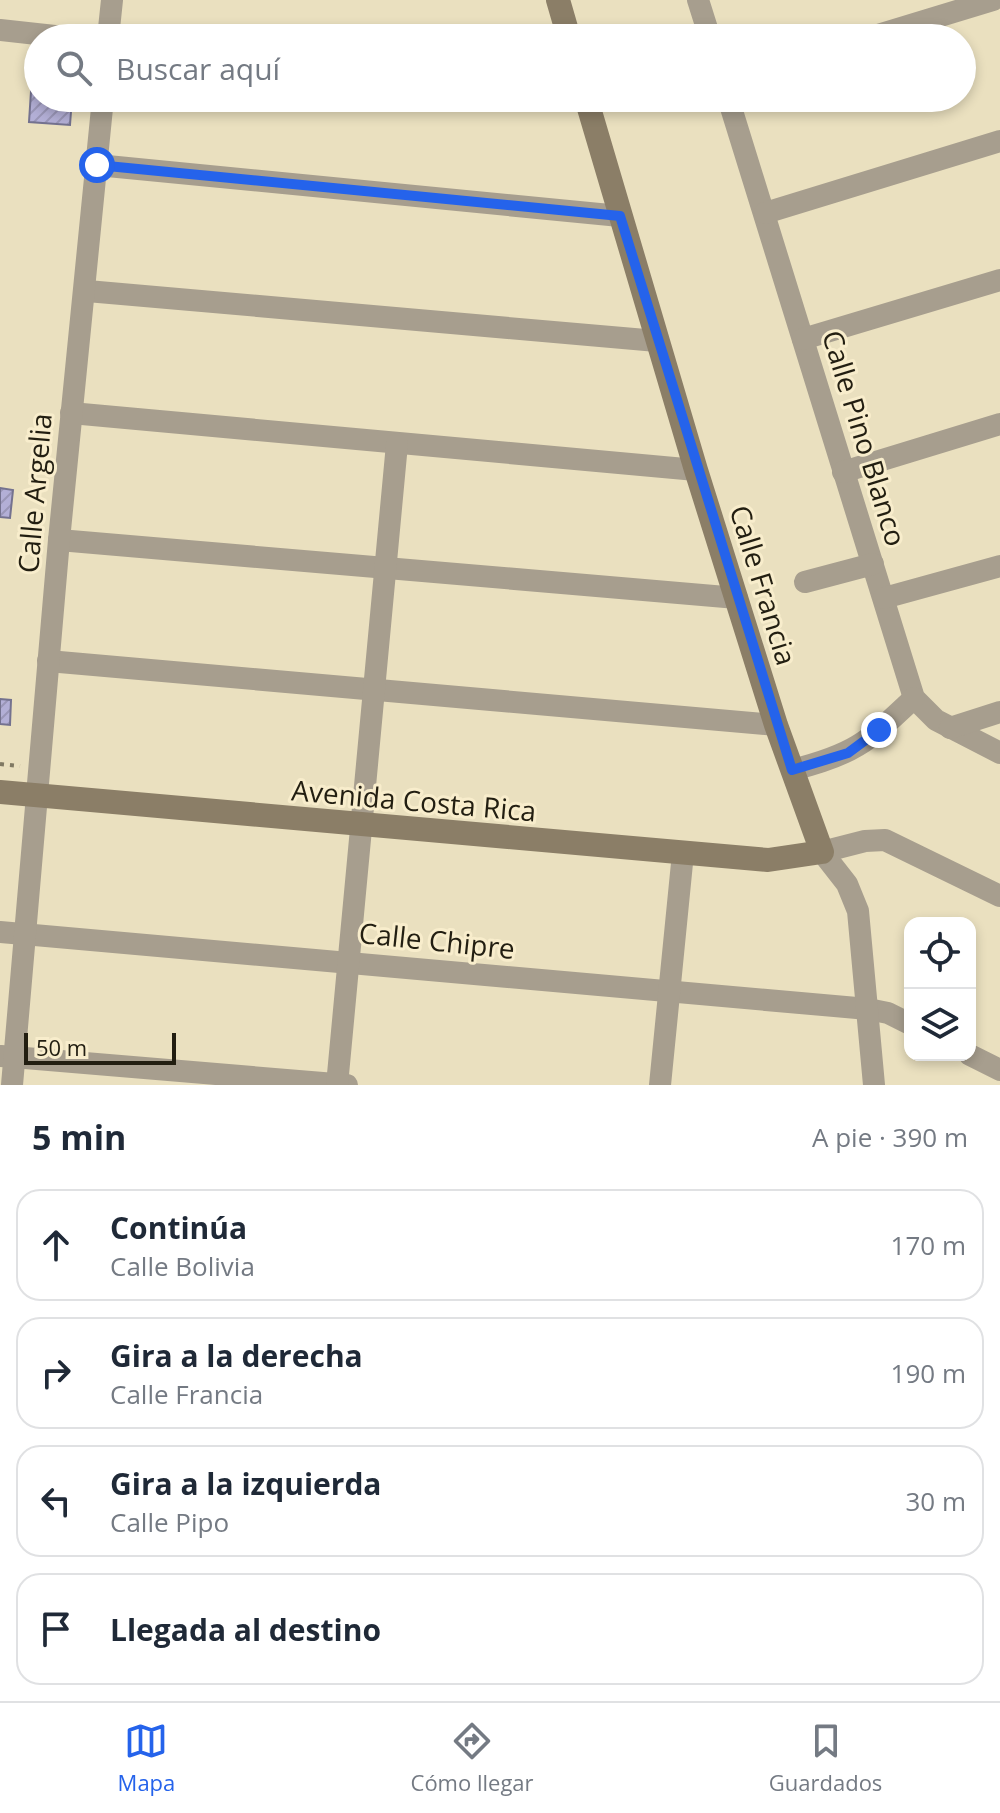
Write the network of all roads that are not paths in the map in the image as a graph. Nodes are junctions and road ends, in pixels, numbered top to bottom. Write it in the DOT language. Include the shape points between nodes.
graph roads {
  1 [pos="112,0"];
  2 [pos="558,0"];
  3 [pos="698,0"];
  4 [pos="993,0"];
  5 [pos="109,24"];
  6 [pos="565,24"];
  7 [pos="706,24"];
  8 [pos="914,24"];
  9 [pos="0,30"];
  10 [pos="24,33"];
  11 [pos="102,112"];
  12 [pos="590,112"];
  13 [pos="733,112"];
  14 [pos="1000,141"];
  15 [pos="97,165"];
  16 [pos="765,213"];
  17 [pos="620,216"];
  18 [pos="1000,280"];
  19 [pos="87,291"];
  20 [pos="803,339"];
  21 [pos="657,341"];
  22 [pos="71,413"];
  23 [pos="1000,424"];
  24 [pos="397,444"];
  25 [pos="696,470"];
  26 [pos="843,472"];
  27 [pos="59,540"];
  28 [pos="873,564"];
  29 [pos="1000,566"];
  30 [pos="385,567"];
  31 [pos="805,582"];
  32 [pos="737,598"];
  33 [pos="884,598"];
  34 [pos="48,661"];
  35 [pos="374,690"];
  36 [pos="914,698"];
  37 [pos="1000,712"];
  38 [pos="776,725"];
  39 [pos="950,728"];
  40 [pos="1000,753"];
  41 [pos="792,770"];
  42 [pos="0,792"];
  43 [pos="39,795"];
  44 [pos="362,826"];
  45 [pos="822,852"];
  46 [pos="683,853"];
  47 [pos="1000,896"];
  48 [pos="0,932"];
  49 [pos="25,935"];
  50 [pos="350,962"];
  51 [pos="669,993"];
  52 [pos="868,1009"];
  53 [pos="904,1021"];
  54 [pos="7,1057"];
  55 [pos="976,1058"];
  56 [pos="1000,1070"];
  57 [pos="337,1084"];
  58 [pos="12,1085"];
  59 [pos="347,1085"];
  60 [pos="660,1085"];
  61 [pos="874,1085"];
  1 -- 5 [label="street"];
  2 -- 6 [label="street"];
  3 -- 7 [label="street"];
  4 -- 8 [label="street"];
  9 -- 10 [label="street"];
  11 -- 15 [label="street, Calle Argelia"];
  12 -- 17 [label="street, Calle Francia"];
  13 -- 16 [label="street, Calle Pino Blanco"];
  14 -- 16 [label="street"];
  15 -- 17 [label="street"];
  15 -- 19 [label="street, Calle Argelia"];
  16 -- 20 [label="street, Calle Pino Blanco"];
  17 -- 21 [label="street, Calle Francia"];
  18 -- 20 [label="street"];
  19 -- 21 [label="street"];
  19 -- 22 [label="street, Calle Argelia"];
  20 -- 26 [label="street, Calle Pino Blanco"];
  21 -- 25 [label="street, Calle Francia"];
  22 -- 24 [label="street"];
  22 -- 27 [label="street, Calle Argelia"];
  23 -- 26 [label="street"];
  24 -- 25 [label="street"];
  24 -- 30 [label="street"];
  25 -- 32 [label="street, Calle Francia"];
  26 -- 28 [label="street, Calle Pino Blanco"];
  27 -- 30 [label="street"];
  27 -- 34 [label="street, Calle Argelia"];
  28 -- 31 [label="street"];
  28 -- 33 [label="street, Calle Pino Blanco"];
  29 -- 33 [label="street"];
  30 -- 32 [label="street"];
  30 -- 35 [label="street"];
  32 -- 38 [label="street, Calle Francia"];
  33 -- 36 [label="street, Calle Pino Blanco"];
  34 -- 35 [label="street"];
  34 -- 43 [label="street, Calle Argelia"];
  35 -- 38 [label="street"];
  35 -- 44 [label="street"];
  36 -- 39 [label="street"];
  36 -- 41 [label="street" via="865,744"];
  37 -- 39 [label="street"];
  38 -- 41 [label="street, Calle Francia"];
  39 -- 40 [label="street"];
  41 -- 45 [label="street, Calle Francia"];
  42 -- 43 [label="street, Avenida Costa Rica"];
  43 -- 44 [label="street, Avenida Costa Rica"];
  43 -- 49 [label="street, Calle Argelia"];
  44 -- 46 [label="street, Avenida Costa Rica"];
  44 -- 50 [label="street"];
  45 -- 46 [label="street, Avenida Costa Rica" via="768,860"];
  45 -- 47 [label="street" via="885,840"];
  45 -- 52 [label="street, Calle Francia" via="847,884 858,911"];
  46 -- 51 [label="street"];
  48 -- 49 [label="street, Calle Chipre"];
  49 -- 50 [label="street, Calle Chipre"];
  49 -- 54 [label="street, Calle Argelia"];
  50 -- 51 [label="street, Calle Chipre"];
  50 -- 57 [label="street"];
  51 -- 52 [label="street, Calle Chipre"];
  51 -- 60 [label="street"];
  52 -- 53 [label="street, Calle Chipre"];
  52 -- 61 [label="street, Calle Francia"];
  54 -- 57 [label="street"];
  54 -- 58 [label="street, Calle Argelia"];
  55 -- 56 [label="street"];
  57 -- 59 [label="street"];
}
